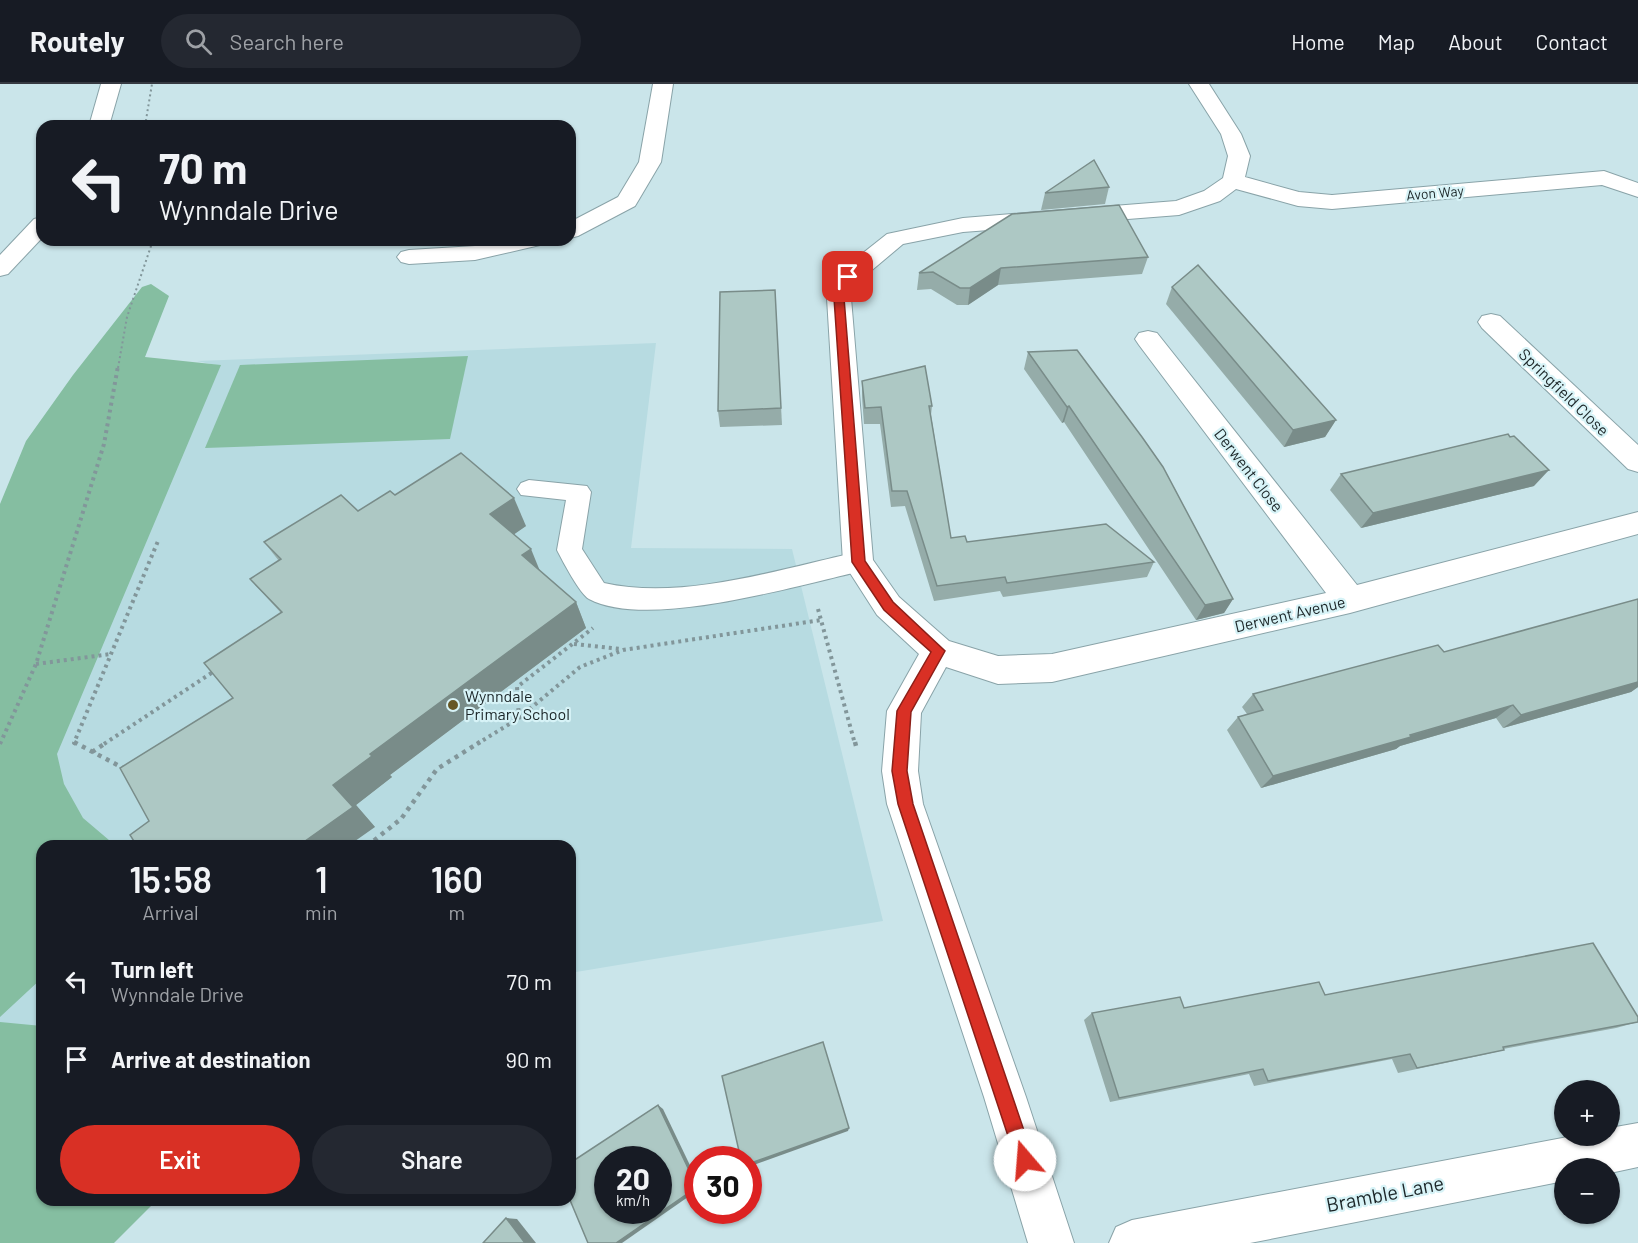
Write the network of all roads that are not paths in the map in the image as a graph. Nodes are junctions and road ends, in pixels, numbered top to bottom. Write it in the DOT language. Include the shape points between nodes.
graph roads {
  1 [pos="111,84"];
  2 [pos="663,84"];
  3 [pos="1198,84"];
  4 [pos="101,120"];
  5 [pos="1233,182"];
  6 [pos="1638,190"];
  7 [pos="576,228"];
  8 [pos="36,230"];
  9 [pos="506,246"];
  10 [pos="410,257"];
  11 [pos="0,269"];
  12 [pos="1491,322"];
  13 [pos="1148,339"];
  14 [pos="1638,462"];
  15 [pos="529,489"];
  16 [pos="1638,523"];
  17 [pos="858,562"];
  18 [pos="1350,600"];
  19 [pos="938,651"];
  20 [pos="1638,1145"];
  21 [pos="1212,1235"];
  22 [pos="1051,1243"];
  23 [pos="1132,1243"];
  1 -- 4 [label="street"];
  2 -- 7 [label="street" via="650,162 627,201"];
  3 -- 5 [label="street" via="1231,134 1239,156"];
  5 -- 6 [label="street, Avon Way" via="1298,200 1332,202 1604,178"];
  5 -- 17 [label="street" via="1212,196 1179,208 963,225 895,239 848,277 839,298"];
  8 -- 11 [label="street"];
  9 -- 10 [label="street" via="475,253"];
  12 -- 14 [label="street, Springfield Close"];
  13 -- 18 [label="street, Derwent Close"];
  15 -- 17 [label="lane" via="579,492 569,550 596,591 630,599 696,597"];
  16 -- 18 [label="street, Derwent Avenue"];
  17 -- 19 [label="street" via="888,606"];
  18 -- 19 [label="street, Derwent Avenue" via="1052,668 998,670"];
  19 -- 22 [label="street" via="904,711 900,771 905,804"];
  20 -- 21 [label="street, Bramble Lane"];
  21 -- 23 [label="street, Bramble Lane"];
}
